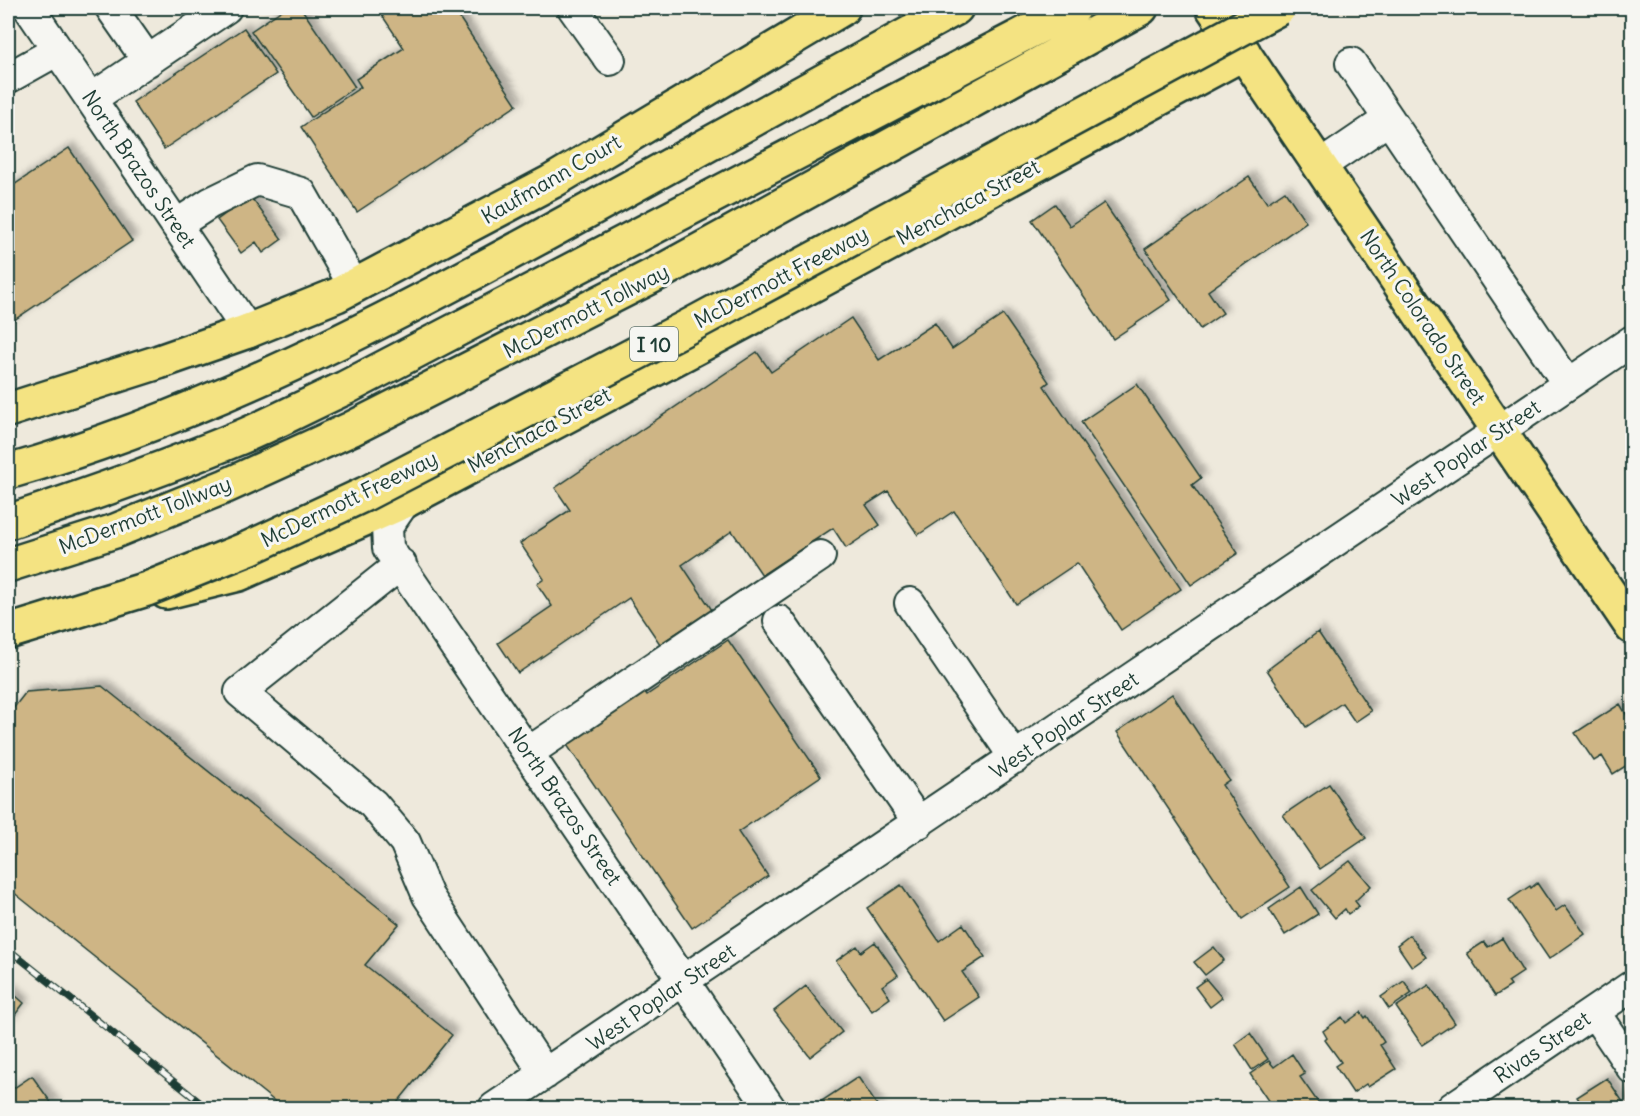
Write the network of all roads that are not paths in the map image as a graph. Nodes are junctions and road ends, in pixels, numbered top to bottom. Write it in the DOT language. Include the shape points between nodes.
graph roads {
  1 [pos="29,8"];
  2 [pos="111,8"];
  3 [pos="226,8"];
  4 [pos="573,8"];
  5 [pos="843,8"];
  6 [pos="956,8"];
  7 [pos="1074,8"];
  8 [pos="1141,8"];
  9 [pos="1213,8"];
  10 [pos="1279,8"];
  11 [pos="1239,45"];
  12 [pos="58,50"];
  13 [pos="610,60"];
  14 [pos="148,61"];
  15 [pos="1351,63"];
  16 [pos="8,78"];
  17 [pos="92,99"];
  18 [pos="1389,120"];
  19 [pos="1320,166"];
  20 [pos="176,225"];
  21 [pos="354,286"];
  22 [pos="248,331"];
  23 [pos="1632,340"];
  24 [pos="1568,384"];
  25 [pos="8,410"];
  26 [pos="1499,430"];
  27 [pos="8,472"];
  28 [pos="405,501"];
  29 [pos="8,522"];
  30 [pos="820,556"];
  31 [pos="400,564"];
  32 [pos="8,565"];
  33 [pos="910,603"];
  34 [pos="8,618"];
  35 [pos="779,621"];
  36 [pos="1632,627"];
  37 [pos="8,632"];
  38 [pos="529,752"];
  39 [pos="1015,758"];
  40 [pos="919,823"];
  41 [pos="684,981"];
  42 [pos="1632,986"];
  43 [pos="1594,1012"];
  44 [pos="1632,1068"];
  45 [pos="545,1074"];
  46 [pos="494,1108"];
  47 [pos="770,1108"];
  48 [pos="1452,1108"];
  1 -- 12 [label="street, North Brazos Street"];
  2 -- 14 [label="street"];
  3 -- 14 [label="street"];
  4 -- 13 [label="street"];
  5 -- 21 [label="main road, Kaufmann Court" via="551,182"];
  6 -- 27 [label="main road" via="365,330 203,404"];
  7 -- 29 [label="main road, McDermott Tollway" via="345,388 174,464"];
  8 -- 32 [label="main road, McDermott Tollway" via="666,269 351,429 115,531"];
  9 -- 11 [label="main road, North Colorado Street"];
  10 -- 37 [label="main road, McDermott Freeway / I 10, bridge" via="704,319 365,494 147,590"];
  11 -- 19 [label="main road, North Colorado Street"];
  11 -- 28 [label="main road, Menchaca Street" via="714,338"];
  12 -- 16 [label="street"];
  12 -- 17 [label="street, North Brazos Street"];
  14 -- 17 [label="street"];
  15 -- 18 [label="street"];
  17 -- 20 [label="street, North Brazos Street"];
  18 -- 19 [label="street"];
  18 -- 24 [label="street"];
  19 -- 26 [label="main road, North Colorado Street"];
  20 -- 21 [label="street" via="257,180 301,193"];
  20 -- 22 [label="street, North Brazos Street"];
  21 -- 22 [label="main road, Kaufmann Court"];
  22 -- 25 [label="main road, Kaufmann Court"];
  23 -- 24 [label="street, West Poplar Street"];
  24 -- 26 [label="street, West Poplar Street"];
  26 -- 36 [label="main road, North Colorado Street"];
  26 -- 39 [label="street, West Poplar Street"];
  28 -- 31 [label="street, North Brazos Street" via="387,527 388,548"];
  28 -- 34 [label="main road, Menchaca Street" via="239,574 118,604"];
  30 -- 38 [label="street"];
  31 -- 38 [label="street, North Brazos Street"];
  31 -- 45 [label="street" via="240,692 372,804 405,842 428,896"];
  33 -- 39 [label="street"];
  35 -- 40 [label="street"];
  38 -- 41 [label="street, North Brazos Street"];
  39 -- 40 [label="street, West Poplar Street"];
  40 -- 41 [label="street, West Poplar Street"];
  41 -- 45 [label="street, West Poplar Street"];
  41 -- 47 [label="street, North Brazos Street"];
  42 -- 43 [label="street, Rivas Street"];
  43 -- 44 [label="street"];
  43 -- 48 [label="street, Rivas Street"];
  45 -- 46 [label="street, West Poplar Street"];
}
